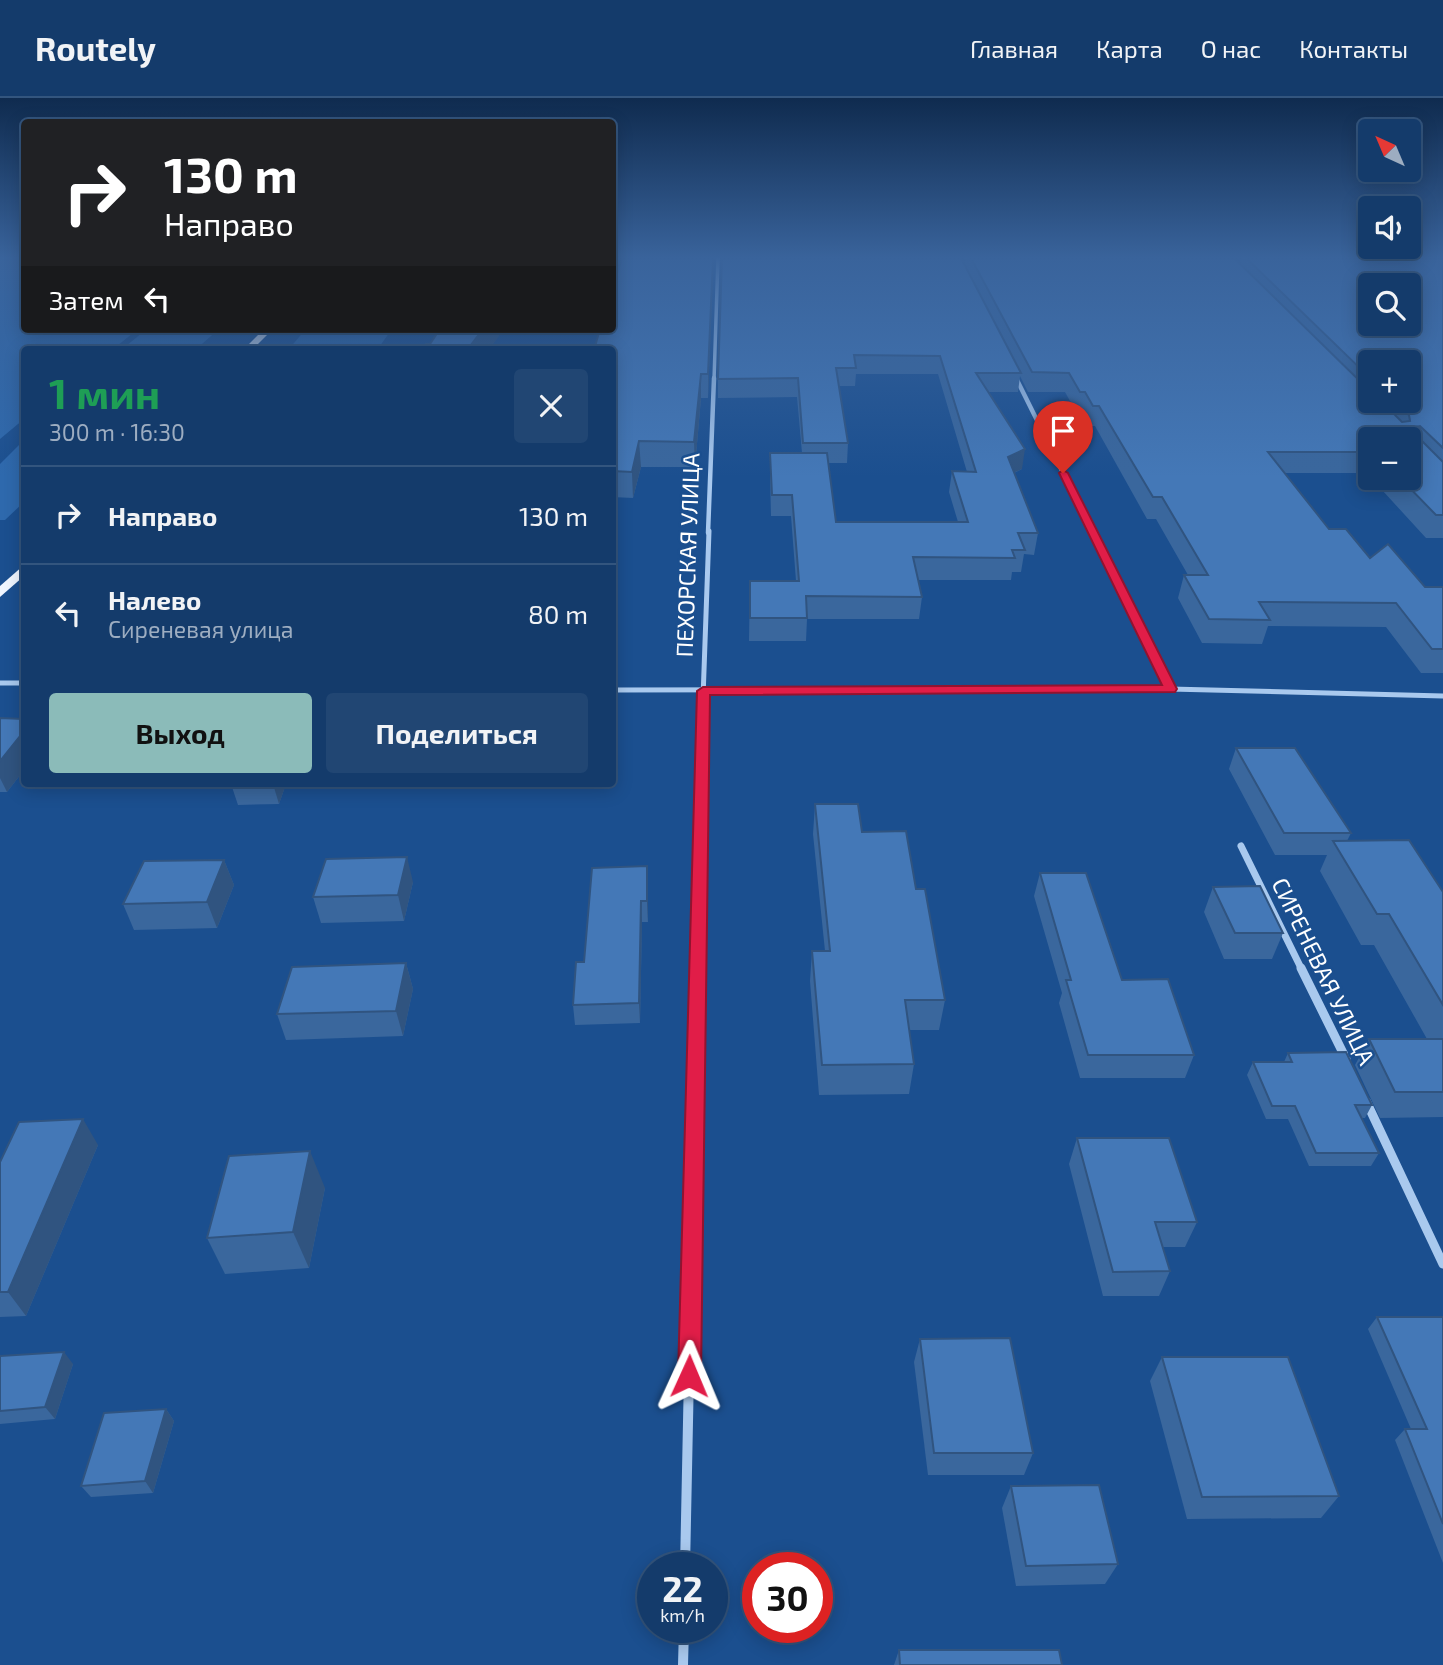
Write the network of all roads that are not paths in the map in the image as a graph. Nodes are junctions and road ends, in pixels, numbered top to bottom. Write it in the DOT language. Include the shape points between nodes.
graph roads {
  1 [pos="715,331"];
  2 [pos="265,333"];
  3 [pos="251,346"];
  4 [pos="1012,369"];
  5 [pos="21,572"];
  6 [pos="0,593"];
  7 [pos="0,683"];
  8 [pos="21,683"];
  9 [pos="1170,689"];
  10 [pos="616,690"];
  11 [pos="703,691"];
  12 [pos="1443,696"];
  13 [pos="1241,846"];
  14 [pos="1350,1067"];
  15 [pos="1361,1092"];
  16 [pos="1443,1264"];
  17 [pos="685,1552"];
  18 [pos="684,1643"];
  19 [pos="683,1665"];
  1 -- 11 [label="street, ПЕХОРСКАЯ УЛИЦА"];
  2 -- 3 [label="main road"];
  4 -- 9 [label="street"];
  5 -- 6 [label="main road"];
  7 -- 8 [label="street"];
  9 -- 11 [label="street"];
  9 -- 12 [label="street"];
  10 -- 11 [label="street"];
  11 -- 17 [label="street, ПЕХОРСКАЯ УЛИЦА"];
  13 -- 14 [label="street, СИРЕНЕВАЯ УЛИЦА"];
  15 -- 16 [label="street, СИРЕНЕВАЯ УЛИЦА"];
  18 -- 19 [label="street"];
}
